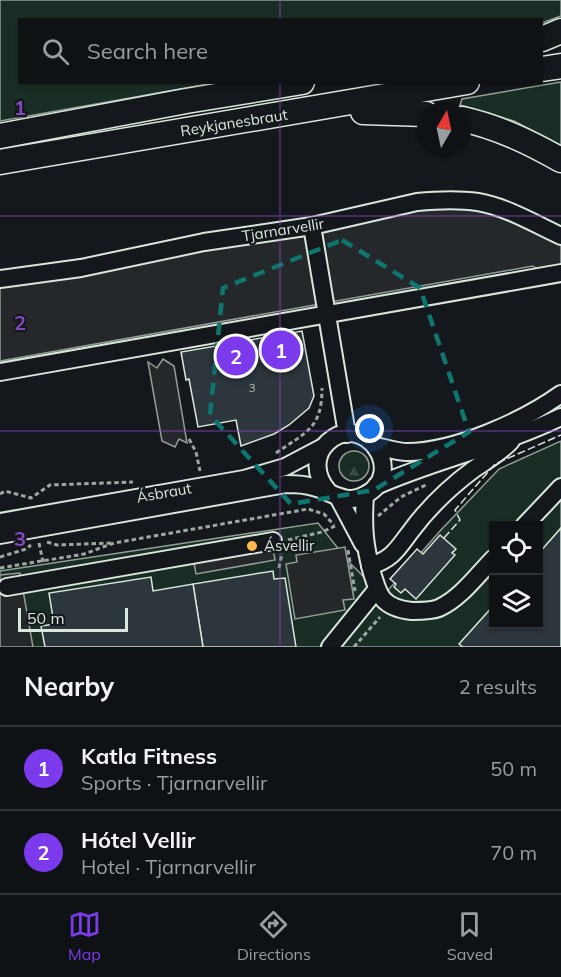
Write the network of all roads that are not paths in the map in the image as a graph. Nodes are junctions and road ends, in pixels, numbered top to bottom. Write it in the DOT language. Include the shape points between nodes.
graph roads {
  1 [pos="561,31"];
  2 [pos="543,40"];
  3 [pos="561,40"];
  4 [pos="543,41"];
  5 [pos="561,66"];
  6 [pos="543,69"];
  7 [pos="290,84"];
  8 [pos="456,84"];
  9 [pos="306,111"];
  10 [pos="417,114"];
  11 [pos="471,122"];
  12 [pos="0,136"];
  13 [pos="561,160"];
  14 [pos="0,162"];
  15 [pos="312,226"];
  16 [pos="561,236"];
  17 [pos="561,273"];
  18 [pos="0,279"];
  19 [pos="326,314"];
  20 [pos="0,372"];
  21 [pos="561,394"];
  22 [pos="561,417"];
  23 [pos="347,434"];
  24 [pos="516,437"];
  25 [pos="376,446"];
  26 [pos="323,447"];
  27 [pos="561,487"];
  28 [pos="371,491"];
  29 [pos="333,494"];
  30 [pos="528,521"];
  31 [pos="0,522"];
  32 [pos="0,536"];
  33 [pos="279,541"];
  34 [pos="365,548"];
  35 [pos="489,563"];
  36 [pos="370,566"];
  37 [pos="7,587"];
  38 [pos="377,589"];
  39 [pos="330,647"];
  1 -- 2 [label="highway"];
  3 -- 4 [label="highway"];
  5 -- 6 [label="highway"];
  7 -- 12 [label="highway, Reykjanesbraut"];
  8 -- 9 [label="highway, Reykjanesbraut"];
  9 -- 10 [label="highway"];
  9 -- 14 [label="highway, Reykjanesbraut"];
  11 -- 13 [label="highway" via="521,138"];
  15 -- 16 [label="street, Tjarnarvellir" via="417,202 451,200 493,206"];
  15 -- 18 [label="street, Tjarnarvellir"];
  15 -- 19 [label="street"];
  17 -- 19 [label="street"];
  19 -- 20 [label="street"];
  19 -- 23 [label="street"];
  21 -- 25 [label="street" via="518,419 451,444 409,452"];
  22 -- 24 [label="street"];
  23 -- 25 [label="street" via="367,438"];
  23 -- 26 [label="street" via="338,435"];
  24 -- 28 [label="street" via="425,465"];
  24 -- 36 [label="street" via="434,504 400,548"];
  25 -- 28 [label="street" via="383,463 382,474"];
  26 -- 29 [label="street" via="317,470"];
  26 -- 31 [label="street, Ásbraut" via="285,466 244,479"];
  27 -- 30 [label="street"];
  28 -- 29 [label="street" via="352,499"];
  28 -- 34 [label="street" via="363,529"];
  29 -- 32 [label="street, Ásbraut" via="311,486 286,484"];
  29 -- 34 [label="street"];
  33 -- 37 [label="street"];
  34 -- 36 [label="street"];
  35 -- 38 [label="street" via="457,596 437,609 400,609 382,598"];
  36 -- 38 [label="street"];
  38 -- 39 [label="street"];
}
